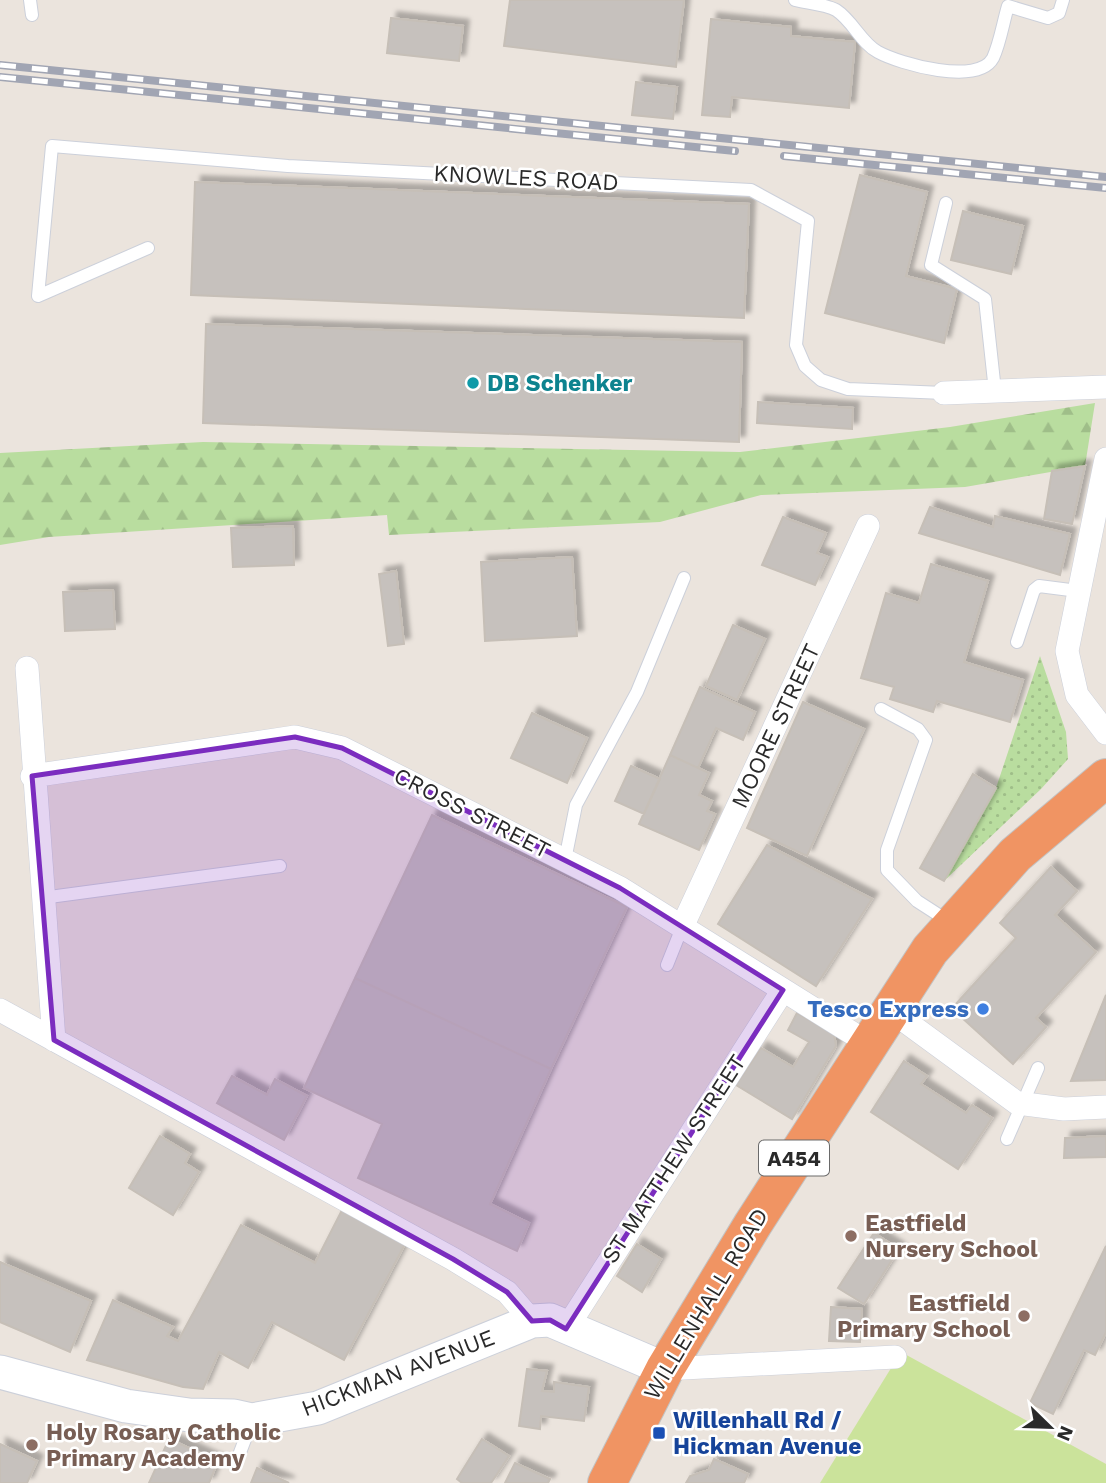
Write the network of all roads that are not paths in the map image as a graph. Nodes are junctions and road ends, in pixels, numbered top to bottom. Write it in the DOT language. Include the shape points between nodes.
graph roads {
  1 [pos="30,0"];
  2 [pos="795,0"];
  3 [pos="1063,0"];
  4 [pos="32,15"];
  5 [pos="946,203"];
  6 [pos="148,248"];
  7 [pos="1106,387"];
  8 [pos="995,391"];
  9 [pos="944,393"];
  10 [pos="1106,459"];
  11 [pos="868,526"];
  12 [pos="1098,541"];
  13 [pos="684,578"];
  14 [pos="1078,591"];
  15 [pos="1017,642"];
  16 [pos="27,668"];
  17 [pos="881,709"];
  18 [pos="1106,733"];
  19 [pos="32,776"];
  20 [pos="1106,778"];
  21 [pos="565,860"];
  22 [pos="279,866"];
  23 [pos="42,898"];
  24 [pos="951,923"];
  25 [pos="683,925"];
  26 [pos="667,965"];
  27 [pos="783,990"];
  28 [pos="0,1010"];
  29 [pos="890,1010"];
  30 [pos="54,1040"];
  31 [pos="868,1043"];
  32 [pos="1038,1068"];
  33 [pos="1021,1104"];
  34 [pos="1106,1107"];
  35 [pos="1007,1139"];
  36 [pos="532,1321"];
  37 [pos="566,1329"];
  38 [pos="895,1357"];
  39 [pos="664,1369"];
  40 [pos="0,1372"];
  41 [pos="252,1420"];
  42 [pos="236,1463"];
  43 [pos="607,1483"];
  1 -- 4 [label="lane"];
  2 -- 3 [label="lane" via="834,8 875,51 956,73 974,73 992,60 1008,6 1048,18 1059,13"];
  5 -- 8 [label="lane" via="931,265 985,299"];
  6 -- 9 [label="lane, KNOWLES ROAD" via="38,296 52,146 288,166 751,190 808,220 796,345 805,366 821,380 848,389"];
  7 -- 8 [label="street, KNOWLES ROAD"];
  8 -- 9 [label="street, KNOWLES ROAD"];
  10 -- 12 [label="street"];
  11 -- 25 [label="street, MOORE STREET"];
  12 -- 14 [label="street"];
  13 -- 21 [label="lane" via="637,692 576,805"];
  14 -- 15 [label="lane" via="1040,586 1034,590"];
  14 -- 18 [label="street" via="1067,651 1070,671 1077,695"];
  16 -- 19 [label="street"];
  17 -- 24 [label="lane" via="918,729 926,740 887,850 887,870 917,901"];
  19 -- 21 [label="street, CROSS STREET" via="295,737 342,748"];
  19 -- 23 [label="street"];
  20 -- 24 [label="highway, WILLENHALL ROAD / A454" via="1015,855"];
  21 -- 25 [label="street, CROSS STREET"];
  22 -- 23 [label="lane"];
  23 -- 30 [label="street"];
  24 -- 29 [label="highway, WILLENHALL ROAD / A454"];
  25 -- 26 [label="lane"];
  25 -- 27 [label="street, CROSS STREET"];
  27 -- 31 [label="street, CROSS STREET"];
  27 -- 37 [label="street, ST MATTHEW STREET"];
  28 -- 30 [label="street"];
  29 -- 31 [label="highway, WILLENHALL ROAD / A454"];
  29 -- 33 [label="street"];
  30 -- 36 [label="street" via="453,1259 506,1292"];
  31 -- 39 [label="highway, WILLENHALL ROAD / A454"];
  32 -- 33 [label="lane"];
  33 -- 34 [label="street"];
  33 -- 35 [label="lane"];
  36 -- 37 [label="street" via="550,1320"];
  36 -- 41 [label="street, HICKMAN AVENUE" via="318,1408"];
  37 -- 39 [label="street"];
  38 -- 39 [label="street"];
  39 -- 43 [label="highway, WILLENHALL ROAD / A454"];
  40 -- 41 [label="street, HICKMAN AVENUE" via="126,1406"];
  41 -- 42 [label="lane"];
}
